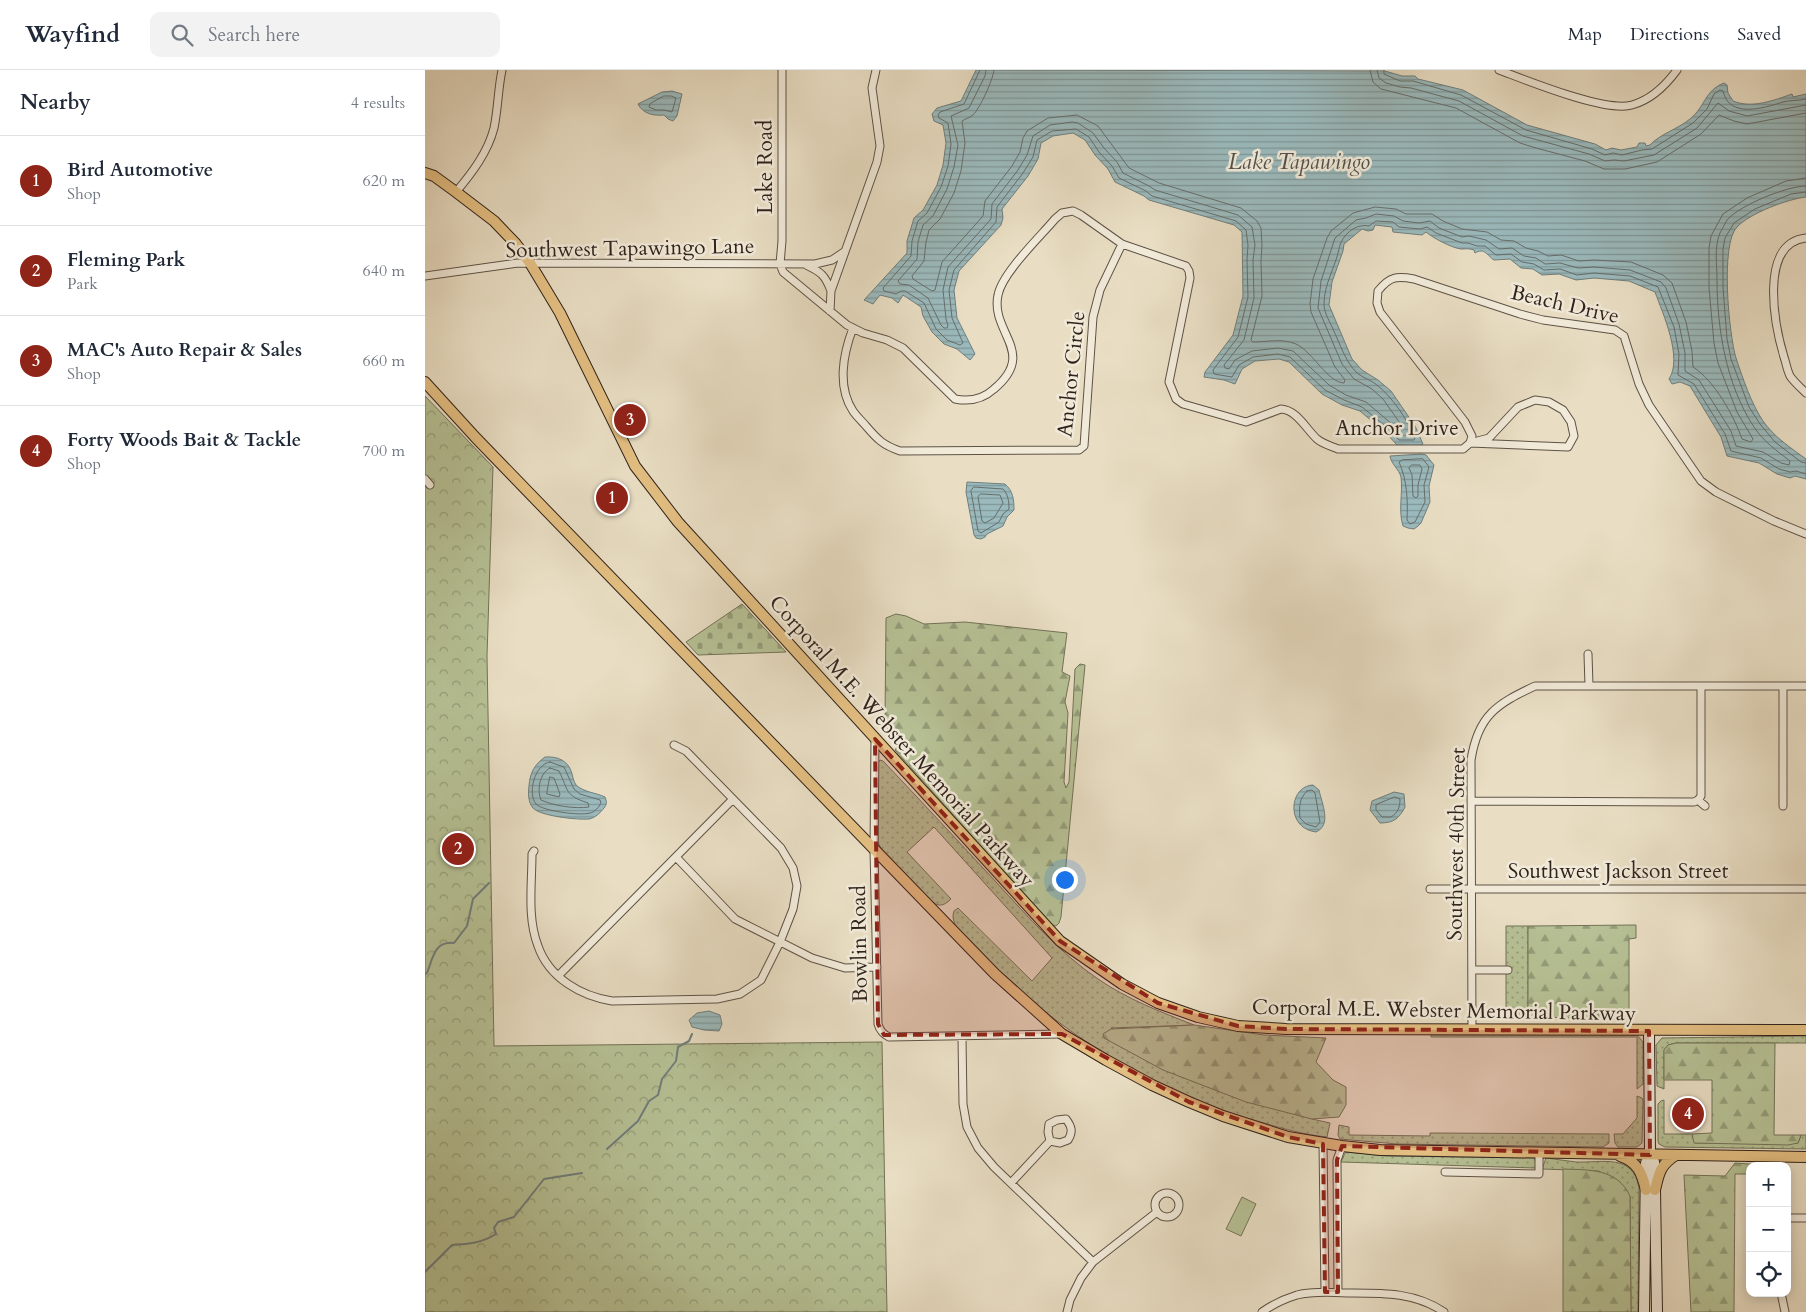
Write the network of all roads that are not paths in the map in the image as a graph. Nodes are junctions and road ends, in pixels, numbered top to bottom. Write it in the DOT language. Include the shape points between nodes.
graph roads {
  1 [pos="502,70"];
  2 [pos="782,70"];
  3 [pos="875,70"];
  4 [pos="1499,70"];
  5 [pos="1677,70"];
  6 [pos="425,173"];
  7 [pos="456,192"];
  8 [pos="1806,238"];
  9 [pos="1122,244"];
  10 [pos="845,252"];
  11 [pos="530,263"];
  12 [pos="780,264"];
  13 [pos="806,264"];
  14 [pos="425,276"];
  15 [pos="831,291"];
  16 [pos="831,311"];
  17 [pos="853,328"];
  18 [pos="425,382"];
  19 [pos="1806,392"];
  20 [pos="1470,444"];
  21 [pos="1806,534"];
  22 [pos="1588,654"];
  23 [pos="1589,686"];
  24 [pos="1701,686"];
  25 [pos="1783,686"];
  26 [pos="1806,686"];
  27 [pos="875,739"];
  28 [pos="674,745"];
  29 [pos="733,799"];
  30 [pos="1698,800"];
  31 [pos="1471,801"];
  32 [pos="1705,806"];
  33 [pos="1783,806"];
  34 [pos="874,850"];
  35 [pos="535,851"];
  36 [pos="676,857"];
  37 [pos="1430,889"];
  38 [pos="1471,889"];
  39 [pos="1806,889"];
  40 [pos="780,942"];
  41 [pos="877,967"];
  42 [pos="1472,970"];
  43 [pos="1507,970"];
  44 [pos="558,976"];
  45 [pos="1472,1030"];
  46 [pos="1806,1030"];
  47 [pos="1649,1031"];
  48 [pos="1062,1034"];
  49 [pos="962,1036"];
  50 [pos="1050,1141"];
  51 [pos="1323,1144"];
  52 [pos="1342,1146"];
  53 [pos="1539,1153"];
  54 [pos="1612,1154"];
  55 [pos="1650,1154"];
  56 [pos="1676,1155"];
  57 [pos="1806,1156"];
  58 [pos="1445,1172"];
  59 [pos="1011,1183"];
  60 [pos="1650,1190"];
  61 [pos="1157,1212"];
  62 [pos="1791,1218"];
  63 [pos="1806,1218"];
  64 [pos="1324,1222"];
  65 [pos="1337,1222"];
  66 [pos="1093,1262"];
  67 [pos="1325,1292"];
  68 [pos="1337,1292"];
  69 [pos="1782,1297"];
  70 [pos="1067,1312"];
  71 [pos="1262,1312"];
  72 [pos="1444,1312"];
  73 [pos="1644,1312"];
  74 [pos="1657,1312"];
  75 [pos="1785,1312"];
  1 -- 7 [label="street" via="490,140 471,174"];
  2 -- 12 [label="street, Lake Road"];
  3 -- 10 [label="street" via="872,88 880,146"];
  4 -- 5 [label="street" via="1550,89 1622,107 1639,102 1659,90"];
  6 -- 7 [label="main road, Corporal M.E. Webster Memorial Parkway"];
  7 -- 11 [label="main road, Corporal M.E. Webster Memorial Parkway" via="494,221"];
  8 -- 19 [label="street" via="1795,241 1780,256 1773,302 1777,336 1790,376"];
  9 -- 17 [label="street, Anchor Drive" via="1073,211 1062,213 1055,219 1002,284 997,296 999,313 1013,363 1002,383 977,400 955,398 903,348"];
  9 -- 17 [label="street, Anchor Circle" via="1100,290 1093,318 1084,446 1079,450 900,451 880,443 853,410 846,392 844,361"];
  9 -- 20 [label="street, Anchor Drive" via="1176,261 1189,271 1169,382 1176,399 1183,404 1246,422 1281,409 1287,410 1318,440 1338,449 1463,449"];
  10 -- 13 [label="street" via="825,262"];
  10 -- 15 [label="street"];
  11 -- 12 [label="street, Southwest Tapawingo Lane"];
  11 -- 14 [label="street, Southwest Tapawingo Lane"];
  11 -- 27 [label="main road, Corporal M.E. Webster Memorial Parkway" via="560,313 635,466 678,522"];
  12 -- 13 [label="street, Southwest Tapawingo Lane"];
  12 -- 16 [label="street, Anchor Drive" via="783,272"];
  13 -- 15 [label="street" via="822,274"];
  15 -- 16 [label="street"];
  16 -- 17 [label="street, Anchor Drive"];
  18 -- 34 [label="main road"];
  20 -- 20 [label="street" via="1568,447 1574,436 1571,422 1563,410 1549,402 1535,400 1518,407 1489,438"];
  20 -- 21 [label="street, Beach Drive" via="1472,436 1465,422 1380,312 1378,291 1389,280 1397,277 1414,279 1543,320 1615,330 1624,336 1649,405 1701,481 1774,522"];
  22 -- 23 [label="street"];
  23 -- 24 [label="street, Southwest 40th Street"];
  23 -- 31 [label="street, Southwest 40th Street" via="1535,686 1507,699 1492,711 1477,736 1471,760"];
  24 -- 25 [label="street, Southwest 40th Street"];
  24 -- 30 [label="street" via="1701,796"];
  25 -- 26 [label="street, Southwest 40th Street"];
  25 -- 33 [label="street"];
  27 -- 34 [label="street, Bowlin Road"];
  27 -- 45 [label="main road, Corporal M.E. Webster Memorial Parkway" via="1059,942 1122,984 1158,1003 1197,1018 1239,1026 1286,1030"];
  28 -- 29 [label="street" via="685,751"];
  29 -- 36 [label="street"];
  29 -- 40 [label="street" via="781,848 793,868 797,886 793,909"];
  30 -- 31 [label="street"];
  30 -- 32 [label="street"];
  31 -- 38 [label="street, Southwest 40th Street"];
  34 -- 41 [label="street, Bowlin Road"];
  34 -- 48 [label="main road" via="995,974"];
  35 -- 44 [label="street" via="532,854 532,917 538,947"];
  36 -- 40 [label="street" via="735,919"];
  36 -- 44 [label="street"];
  37 -- 38 [label="street, Southwest Jackson Street"];
  38 -- 39 [label="street, Southwest Jackson Street"];
  38 -- 42 [label="street, Southwest 40th Street"];
  40 -- 41 [label="street" via="813,958 845,968"];
  40 -- 44 [label="street" via="761,980 740,994 717,999 597,999 570,986"];
  41 -- 49 [label="street, Bowlin Road" via="878,1024 884,1035"];
  42 -- 43 [label="street"];
  42 -- 45 [label="street, Southwest 40th Street"];
  45 -- 47 [label="main road, Corporal M.E. Webster Memorial Parkway"];
  46 -- 47 [label="main road, Corporal M.E. Webster Memorial Parkway"];
  47 -- 55 [label="main road"];
  48 -- 49 [label="street"];
  48 -- 51 [label="main road" via="1189,1102 1288,1137"];
  49 -- 59 [label="street" via="962,1094 967,1126 983,1156"];
  50 -- 59 [label="street"];
  51 -- 52 [label="main road"];
  51 -- 64 [label="street"];
  52 -- 53 [label="main road" via="1380,1150"];
  52 -- 65 [label="street" via="1337,1160"];
  53 -- 54 [label="main road"];
  53 -- 58 [label="street" via="1539,1174"];
  54 -- 55 [label="main road"];
  54 -- 60 [label="main road" via="1636,1165"];
  55 -- 56 [label="main road"];
  55 -- 60 [label="main road" via="1646,1163"];
  56 -- 57 [label="main road"];
  56 -- 60 [label="main road" via="1663,1165"];
  59 -- 66 [label="street"];
  60 -- 73 [label="main road"];
  60 -- 74 [label="main road"];
  61 -- 66 [label="street"];
  62 -- 63 [label="street"];
  64 -- 65 [label="street"];
  64 -- 67 [label="street"];
  65 -- 68 [label="street"];
  66 -- 70 [label="street" via="1081,1278"];
  67 -- 68 [label="street"];
  67 -- 71 [label="street" via="1297,1295"];
  68 -- 72 [label="street" via="1405,1295"];
  69 -- 75 [label="street"];
}
